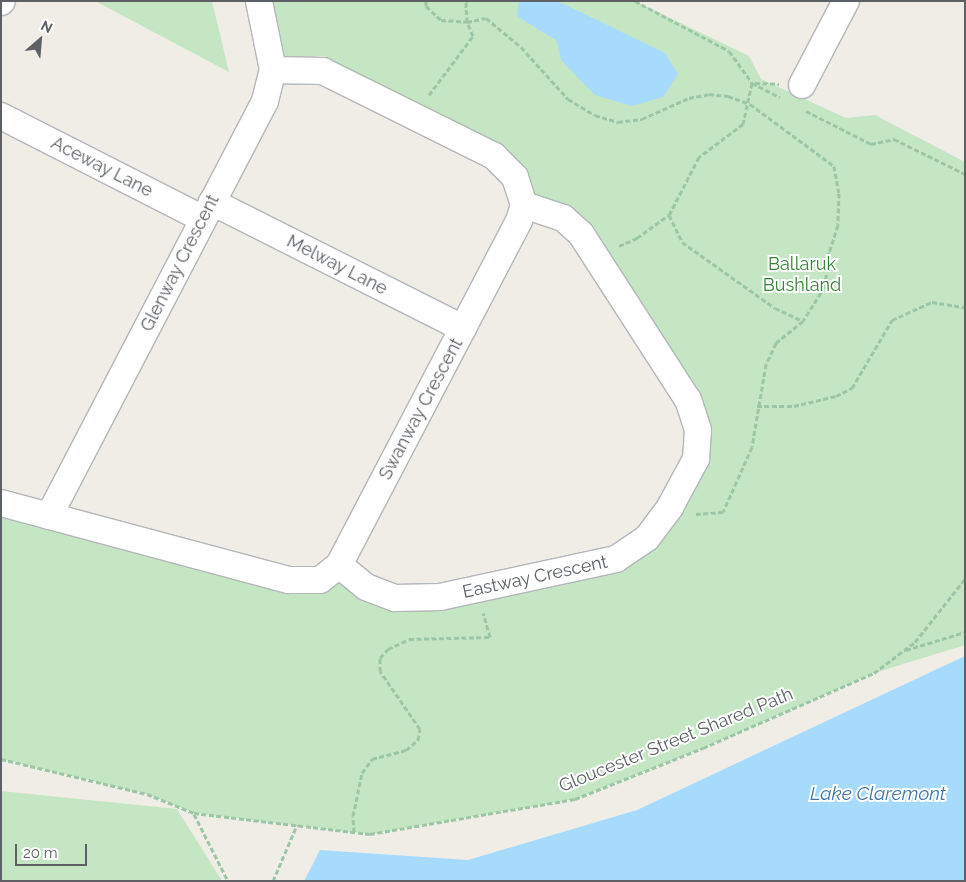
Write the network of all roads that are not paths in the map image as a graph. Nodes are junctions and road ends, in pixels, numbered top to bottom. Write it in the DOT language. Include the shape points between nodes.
graph roads {
  1 [pos="259,1"];
  2 [pos="846,1"];
  3 [pos="273,70"];
  4 [pos="797,98"];
  5 [pos="1,116"];
  6 [pos="524,205"];
  7 [pos="208,210"];
  8 [pos="463,328"];
  9 [pos="1,503"];
  10 [pos="49,516"];
  11 [pos="339,565"];
  1 -- 3 [label="street, Glenway Crescent"];
  2 -- 4 [label="street"];
  3 -- 6 [label="street" via="323,70 494,156 515,177"];
  3 -- 7 [label="street, Glenway Crescent" via="265,101"];
  5 -- 7 [label="street, Aceway Lane"];
  6 -- 8 [label="street, Swanway Crescent" via="519,221"];
  6 -- 11 [label="street, Eastway Crescent" via="563,218 581,234 688,400 698,430 696,459 670,507 647,538 616,559 440,597 395,598 366,587"];
  7 -- 8 [label="street, Melway Lane"];
  7 -- 10 [label="street, Glenway Crescent"];
  8 -- 11 [label="street, Swanway Crescent"];
  9 -- 10 [label="street, Swanway Crescent"];
  10 -- 11 [label="street, Swanway Crescent" via="289,580 320,580"];
}
